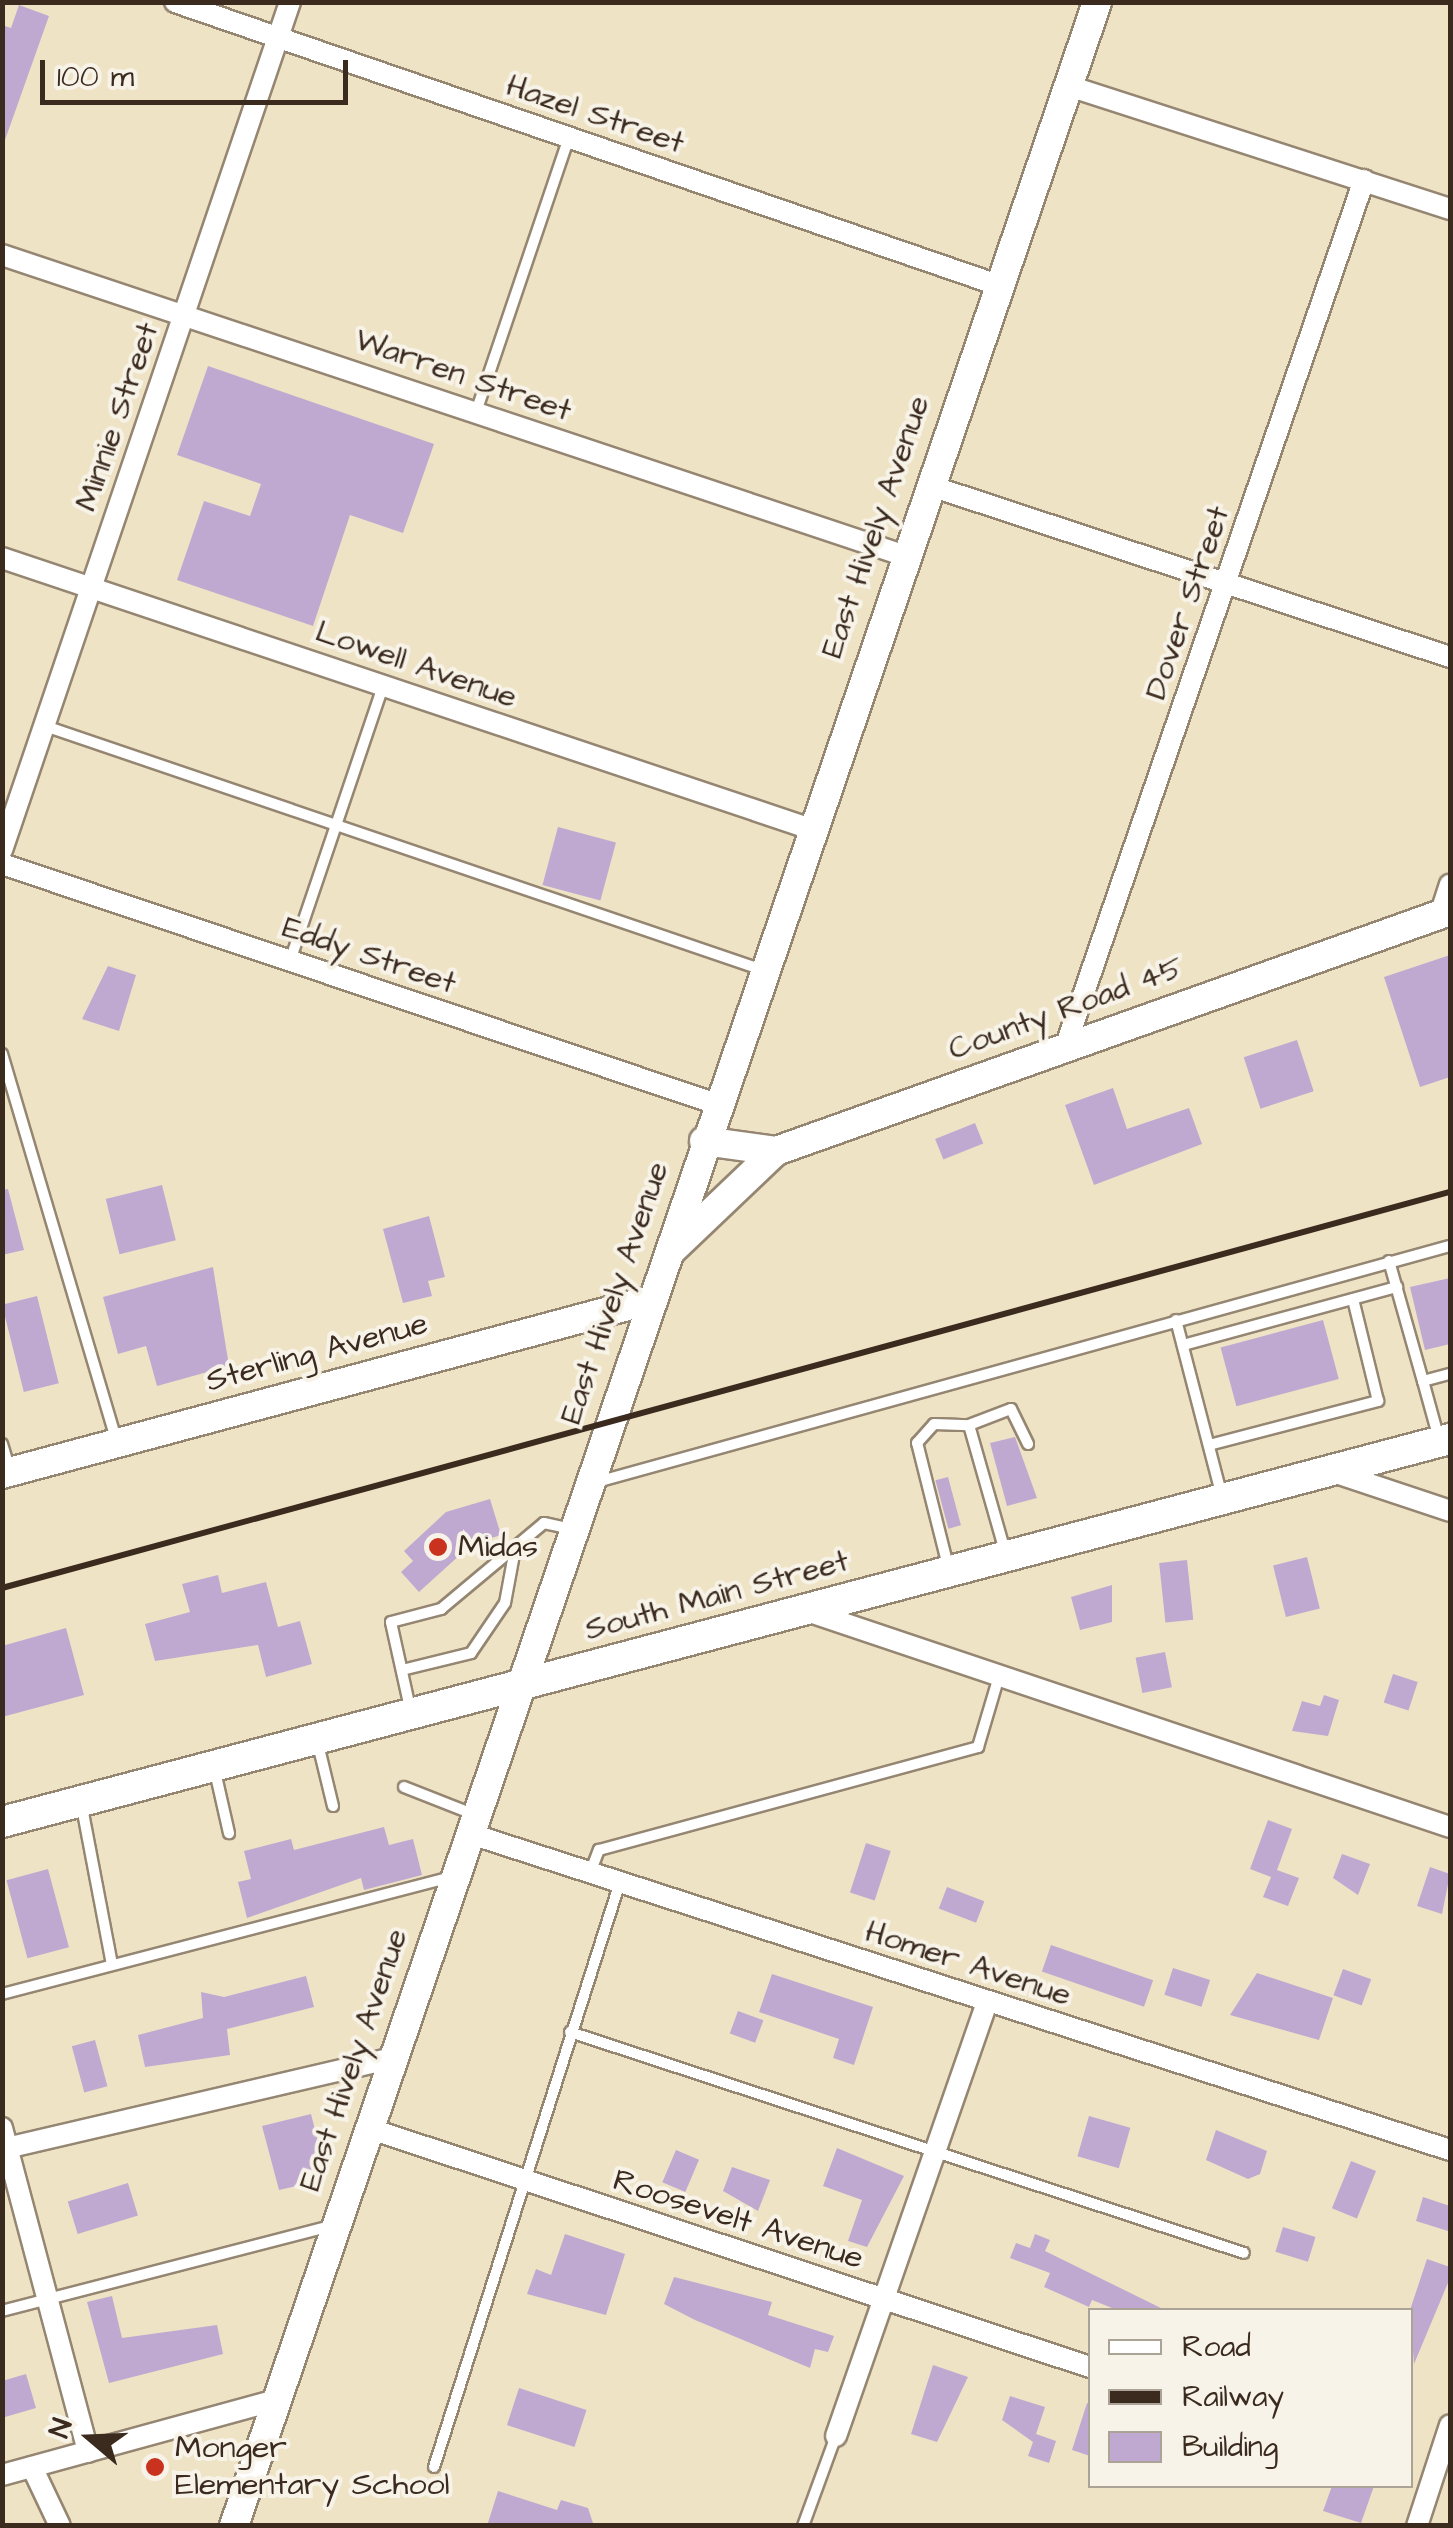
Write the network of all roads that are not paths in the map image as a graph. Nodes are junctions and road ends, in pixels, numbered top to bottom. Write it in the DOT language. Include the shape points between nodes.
graph roads {
  1 [pos="175,2"];
  2 [pos="290,2"];
  3 [pos="1097,2"];
  4 [pos="278,39"];
  5 [pos="1066,85"];
  6 [pos="569,138"];
  7 [pos="1364,180"];
  8 [pos="1450,209"];
  9 [pos="2,255"];
  10 [pos="995,284"];
  11 [pos="184,315"];
  12 [pos="476,412"];
  13 [pos="928,486"];
  14 [pos="903,555"];
  15 [pos="2,558"];
  16 [pos="1227,584"];
  17 [pos="92,588"];
  18 [pos="1450,658"];
  19 [pos="384,686"];
  20 [pos="45,726"];
  21 [pos="336,825"];
  22 [pos="811,829"];
  23 [pos="2,850"];
  24 [pos="2,864"];
  25 [pos="1450,885"];
  26 [pos="1445,913"];
  27 [pos="290,961"];
  28 [pos="762,970"];
  29 [pos="1066,1045"];
  30 [pos="2,1054"];
  31 [pos="717,1104"];
  32 [pos="704,1142"];
  33 [pos="776,1151"];
  34 [pos="1450,1246"];
  35 [pos="663,1260"];
  36 [pos="1389,1261"];
  37 [pos="1398,1287"];
  38 [pos="1354,1299"];
  39 [pos="650,1300"];
  40 [pos="1176,1320"];
  41 [pos="1182,1345"];
  42 [pos="1450,1374"];
  43 [pos="1423,1381"];
  44 [pos="968,1425"];
  45 [pos="1445,1440"];
  46 [pos="118,1442"];
  47 [pos="2,1444"];
  48 [pos="1028,1444"];
  49 [pos="1209,1445"];
  50 [pos="6,1472"];
  51 [pos="1336,1473"];
  52 [pos="586,1485"];
  53 [pos="1224,1502"];
  54 [pos="1450,1511"];
  55 [pos="572,1529"];
  56 [pos="515,1549"];
  57 [pos="1007,1557"];
  58 [pos="950,1572"];
  59 [pos="802,1609"];
  60 [pos="402,1670"];
  61 [pos="999,1676"];
  62 [pos="520,1685"];
  63 [pos="412,1714"];
  64 [pos="316,1739"];
  65 [pos="214,1766"];
  66 [pos="404,1787"];
  67 [pos="80,1802"];
  68 [pos="333,1806"];
  69 [pos="2,1822"];
  70 [pos="471,1824"];
  71 [pos="1450,1827"];
  72 [pos="229,1833"];
  73 [pos="590,1872"];
  74 [pos="453,1877"];
  75 [pos="620,1882"];
  76 [pos="112,1964"];
  77 [pos="2,1994"];
  78 [pos="988,2002"];
  79 [pos="570,2032"];
  80 [pos="392,2058"];
  81 [pos="368,2128"];
  82 [pos="4,2142"];
  83 [pos="1450,2150"];
  84 [pos="936,2152"];
  85 [pos="521,2181"];
  86 [pos="335,2225"];
  87 [pos="1244,2252"];
  88 [pos="48,2299"];
  89 [pos="884,2299"];
  90 [pos="2,2311"];
  91 [pos="1088,2365"];
  92 [pos="276,2400"];
  93 [pos="1450,2425"];
  94 [pos="836,2436"];
  95 [pos="88,2452"];
  96 [pos="434,2467"];
  97 [pos="32,2468"];
  98 [pos="2,2475"];
  99 [pos="60,2526"];
  100 [pos="234,2526"];
  101 [pos="803,2526"];
  102 [pos="1417,2526"];
  1 -- 4 [label="street, Hazel Street"];
  2 -- 4 [label="street, Minnie Street"];
  3 -- 5 [label="street, East Hively Avenue"];
  4 -- 6 [label="street, Hazel Street"];
  4 -- 11 [label="street, Minnie Street"];
  5 -- 7 [label="street"];
  5 -- 10 [label="street, East Hively Avenue"];
  6 -- 10 [label="street, Hazel Street"];
  6 -- 12 [label="lane"];
  7 -- 8 [label="street"];
  7 -- 16 [label="street, Dover Street"];
  9 -- 11 [label="street, Warren Street"];
  10 -- 13 [label="street, East Hively Avenue"];
  11 -- 12 [label="street, Warren Street"];
  11 -- 17 [label="street, Minnie Street"];
  12 -- 14 [label="street, Warren Street"];
  13 -- 14 [label="street, East Hively Avenue"];
  13 -- 16 [label="street"];
  14 -- 22 [label="street, East Hively Avenue"];
  15 -- 17 [label="street, Lowell Avenue"];
  16 -- 18 [label="street"];
  16 -- 29 [label="street, Dover Street"];
  17 -- 19 [label="street, Lowell Avenue"];
  17 -- 20 [label="street, Minnie Street"];
  19 -- 21 [label="lane"];
  19 -- 22 [label="street, Lowell Avenue"];
  20 -- 21 [label="lane"];
  20 -- 23 [label="street, Minnie Street"];
  21 -- 27 [label="lane"];
  21 -- 28 [label="lane"];
  22 -- 28 [label="street, East Hively Avenue"];
  24 -- 27 [label="street, Eddy Street"];
  25 -- 26 [label="street"];
  26 -- 29 [label="street, County Road 45"];
  27 -- 31 [label="street, Eddy Street"];
  28 -- 31 [label="street, East Hively Avenue"];
  29 -- 33 [label="street, County Road 45"];
  30 -- 46 [label="lane"];
  31 -- 32 [label="street, East Hively Avenue"];
  32 -- 33 [label="street, County Road 45"];
  32 -- 35 [label="street, East Hively Avenue"];
  33 -- 35 [label="street"];
  34 -- 36 [label="lane"];
  35 -- 39 [label="street, East Hively Avenue"];
  36 -- 37 [label="lane"];
  36 -- 40 [label="lane"];
  37 -- 38 [label="lane"];
  37 -- 43 [label="lane"];
  38 -- 41 [label="lane"];
  38 -- 49 [label="lane" via="1378,1402"];
  39 -- 46 [label="street, Sterling Avenue"];
  39 -- 52 [label="street, East Hively Avenue"];
  40 -- 41 [label="lane"];
  40 -- 52 [label="lane"];
  41 -- 49 [label="lane"];
  42 -- 43 [label="lane"];
  43 -- 45 [label="lane"];
  44 -- 48 [label="lane" via="1011,1408"];
  44 -- 57 [label="lane"];
  44 -- 58 [label="lane" via="934,1424 917,1444"];
  45 -- 51 [label="main road, South Main Street"];
  46 -- 50 [label="street, Sterling Avenue"];
  47 -- 50 [label="lane"];
  49 -- 53 [label="lane"];
  51 -- 53 [label="main road, South Main Street"];
  51 -- 54 [label="street"];
  52 -- 55 [label="street, East Hively Avenue"];
  53 -- 57 [label="main road, South Main Street"];
  55 -- 56 [label="lane" via="544,1523"];
  55 -- 62 [label="street, East Hively Avenue"];
  56 -- 60 [label="lane" via="505,1603 471,1653"];
  56 -- 60 [label="lane" via="441,1609 391,1622"];
  57 -- 58 [label="main road, South Main Street"];
  58 -- 59 [label="main road, South Main Street"];
  59 -- 61 [label="street"];
  59 -- 62 [label="main road, South Main Street"];
  60 -- 63 [label="lane"];
  61 -- 71 [label="street"];
  61 -- 73 [label="lane" via="978,1747 599,1850"];
  62 -- 63 [label="main road, South Main Street"];
  62 -- 70 [label="street, East Hively Avenue"];
  63 -- 64 [label="main road, South Main Street"];
  64 -- 65 [label="main road, South Main Street"];
  64 -- 68 [label="lane"];
  65 -- 67 [label="main road, South Main Street"];
  65 -- 72 [label="lane"];
  66 -- 70 [label="lane"];
  67 -- 69 [label="main road, South Main Street"];
  67 -- 76 [label="lane"];
  70 -- 73 [label="street, Homer Avenue"];
  70 -- 74 [label="street, East Hively Avenue"];
  73 -- 75 [label="street, Homer Avenue"];
  74 -- 76 [label="lane"];
  74 -- 80 [label="street, East Hively Avenue"];
  75 -- 78 [label="street, Homer Avenue"];
  75 -- 79 [label="lane"];
  76 -- 77 [label="lane"];
  78 -- 83 [label="street, Homer Avenue"];
  78 -- 84 [label="street"];
  79 -- 84 [label="lane"];
  79 -- 85 [label="lane"];
  80 -- 81 [label="street, East Hively Avenue"];
  80 -- 82 [label="street"];
  81 -- 85 [label="street, Roosevelt Avenue"];
  81 -- 86 [label="street, East Hively Avenue"];
  82 -- 88 [label="street"];
  84 -- 87 [label="lane"];
  84 -- 89 [label="street"];
  85 -- 89 [label="street, Roosevelt Avenue"];
  85 -- 96 [label="lane"];
  86 -- 88 [label="lane"];
  86 -- 92 [label="street, East Hively Avenue"];
  88 -- 90 [label="lane"];
  88 -- 95 [label="street"];
  89 -- 91 [label="street, Roosevelt Avenue"];
  89 -- 94 [label="street"];
  92 -- 95 [label="street"];
  92 -- 100 [label="street, East Hively Avenue"];
  93 -- 102 [label="street"];
  94 -- 101 [label="lane"];
  95 -- 97 [label="street"];
  97 -- 98 [label="street"];
  97 -- 99 [label="street"];
}
